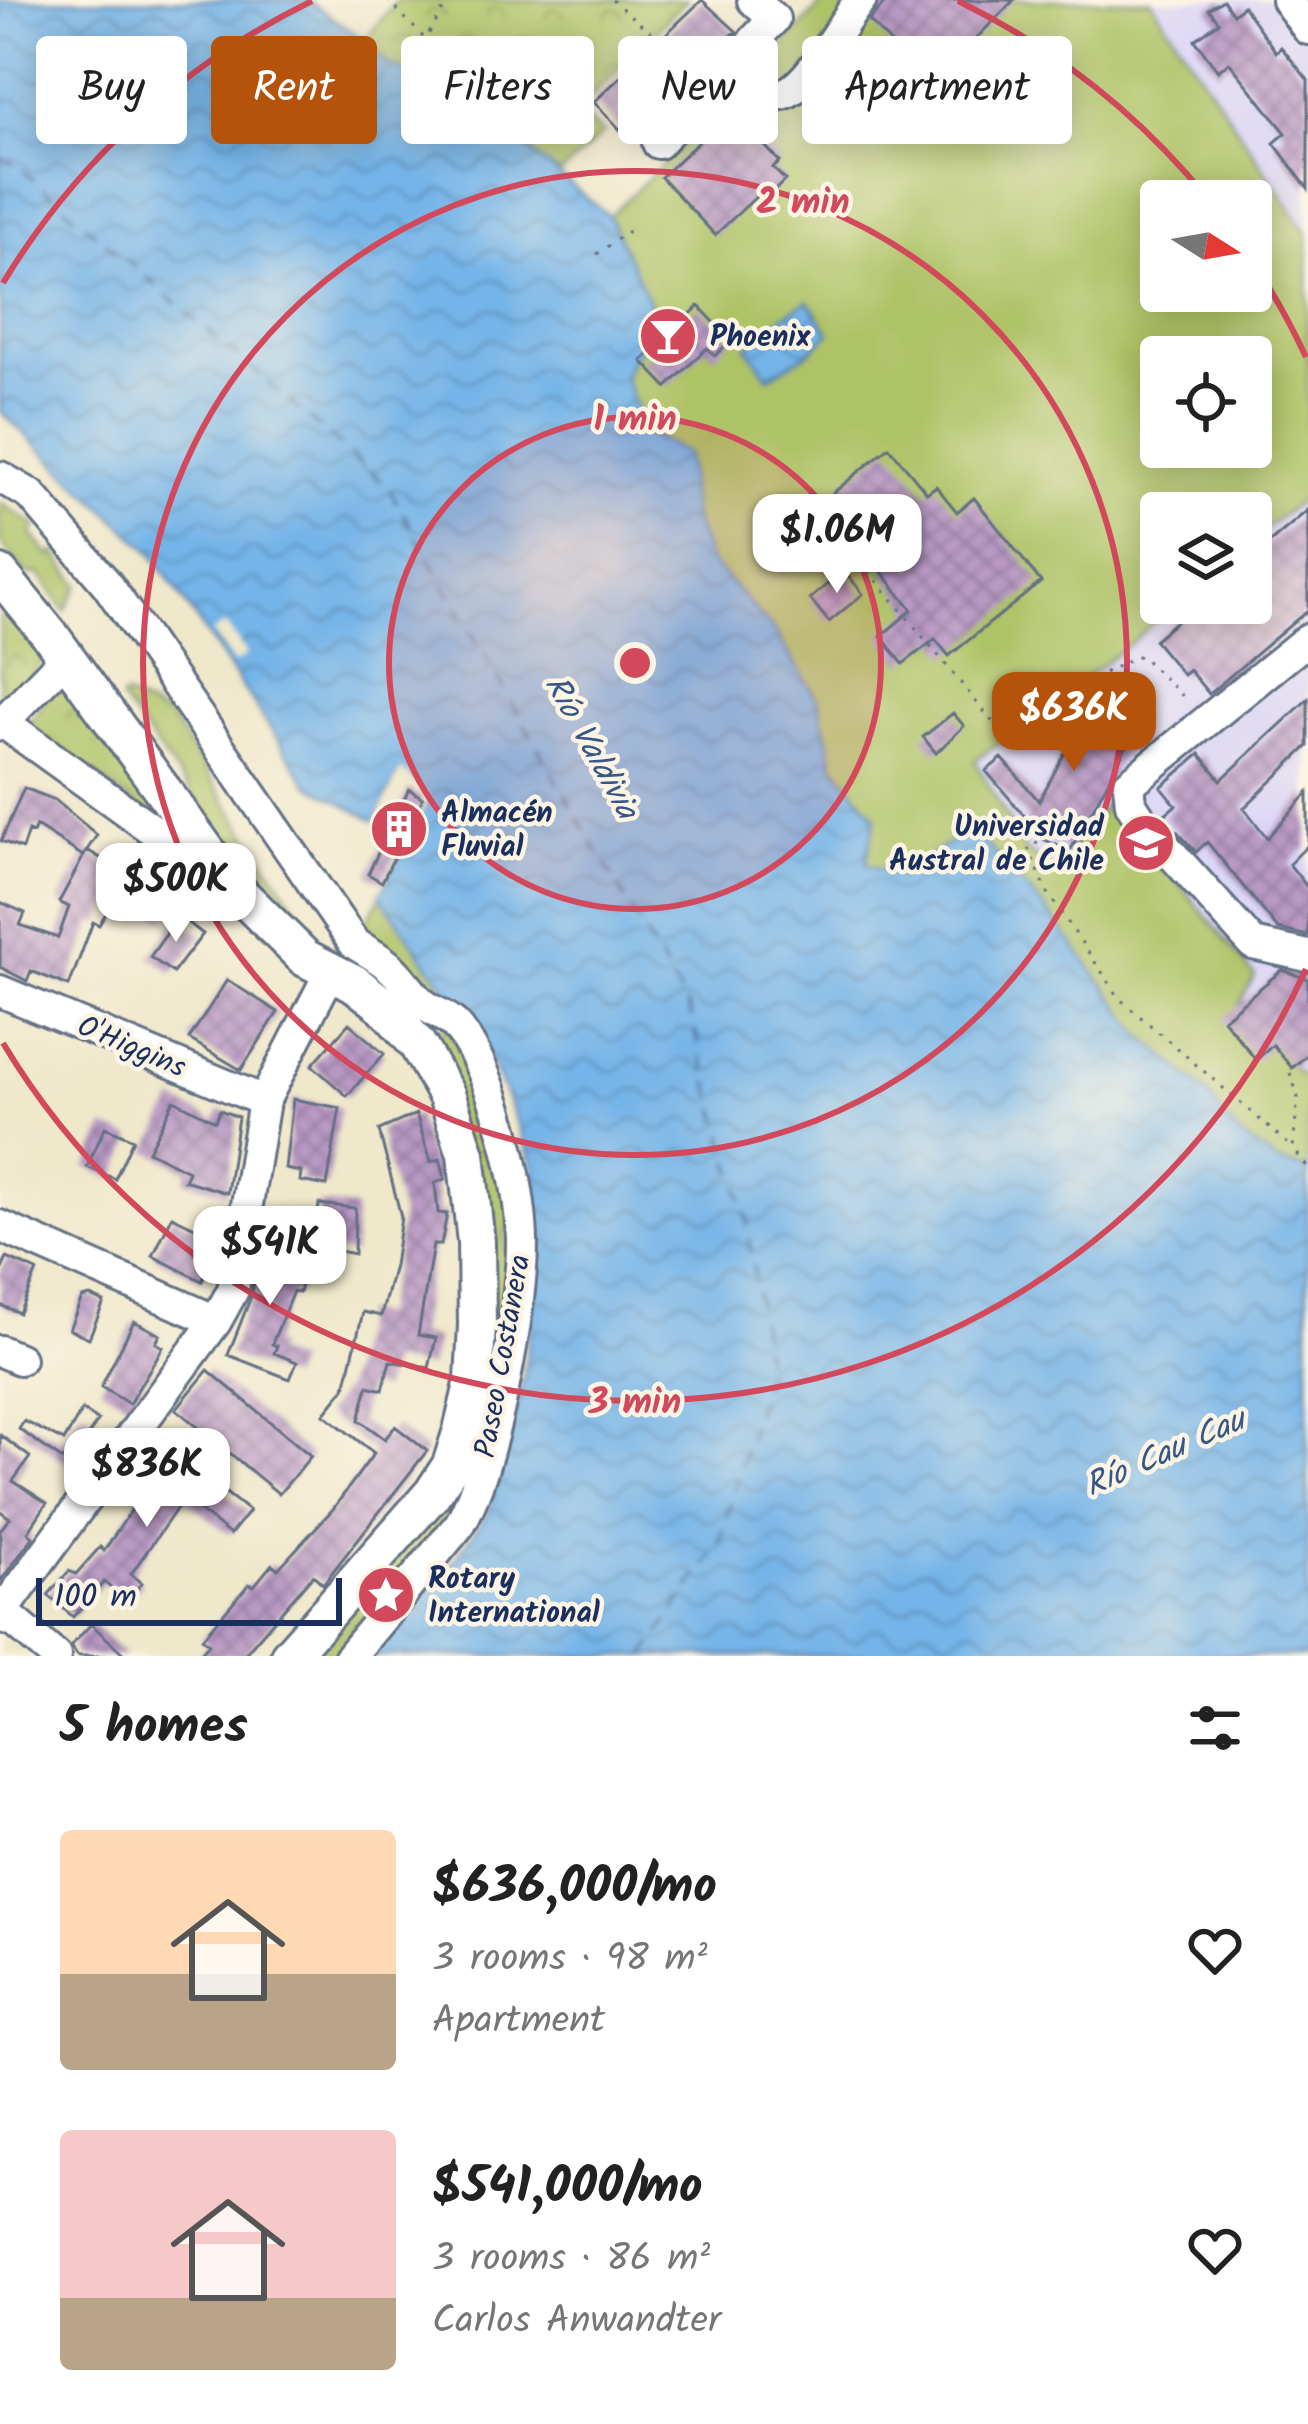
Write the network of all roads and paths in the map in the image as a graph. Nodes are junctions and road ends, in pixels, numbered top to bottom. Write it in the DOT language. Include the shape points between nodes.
graph roads {
  1 [pos="388,0"];
  2 [pos="449,0"];
  3 [pos="612,0"];
  4 [pos="754,0"];
  5 [pos="861,0"];
  6 [pos="1287,0"];
  7 [pos="1308,29"];
  8 [pos="421,36"];
  9 [pos="427,36"];
  10 [pos="655,36"];
  11 [pos="760,36"];
  12 [pos="778,95"];
  13 [pos="630,230"];
  14 [pos="597,254"];
  15 [pos="0,477"];
  16 [pos="846,543"];
  17 [pos="0,574"];
  18 [pos="1308,639"];
  19 [pos="64,658"];
  20 [pos="1215,715"];
  21 [pos="1,722"];
  22 [pos="1121,785"];
  23 [pos="233,887"];
  24 [pos="1308,956"];
  25 [pos="331,971"];
  26 [pos="0,991"];
  27 [pos="1290,1073"];
  28 [pos="264,1101"];
  29 [pos="1293,1148"];
  30 [pos="1308,1168"];
  31 [pos="0,1226"];
  32 [pos="217,1321"];
  33 [pos="0,1616"];
  34 [pos="55,1656"];
  35 [pos="290,1656"];
  36 [pos="350,1656"];
  1 -- 8 [label="path"];
  2 -- 9 [label="path"];
  3 -- 10 [label="path"];
  4 -- 11 [label="street" via="774,20"];
  5 -- 12 [label="street" via="805,82"];
  6 -- 7 [label="street"];
  13 -- 14 [label="path"];
  15 -- 36 [label="street, Paseo Costanera" via="31,495 107,584 354,943 458,1028 500,1122 522,1241 483,1472 460,1524"];
  16 -- 20 [label="path" via="1016,749 1097,676 1140,655 1199,712"];
  17 -- 19 [label="main road"];
  18 -- 20 [label="street"];
  19 -- 21 [label="street"];
  19 -- 23 [label="main road"];
  20 -- 22 [label="street"];
  21 -- 23 [label="street"];
  22 -- 24 [label="street" via="1142,821 1253,944"];
  22 -- 29 [label="path" via="1072,858 1023,837 1049,895 1120,1000"];
  23 -- 25 [label="main road" via="305,958"];
  25 -- 28 [label="street"];
  25 -- 35 [label="main road" via="384,1006 448,1096 466,1154 476,1242 476,1361 451,1465"];
  26 -- 28 [label="street, O'Higgins"];
  27 -- 29 [label="path" via="1298,1096"];
  28 -- 32 [label="street" via="233,1290"];
  29 -- 30 [label="path"];
  31 -- 32 [label="street"];
  32 -- 33 [label="street"];
  33 -- 34 [label="street"];
}
